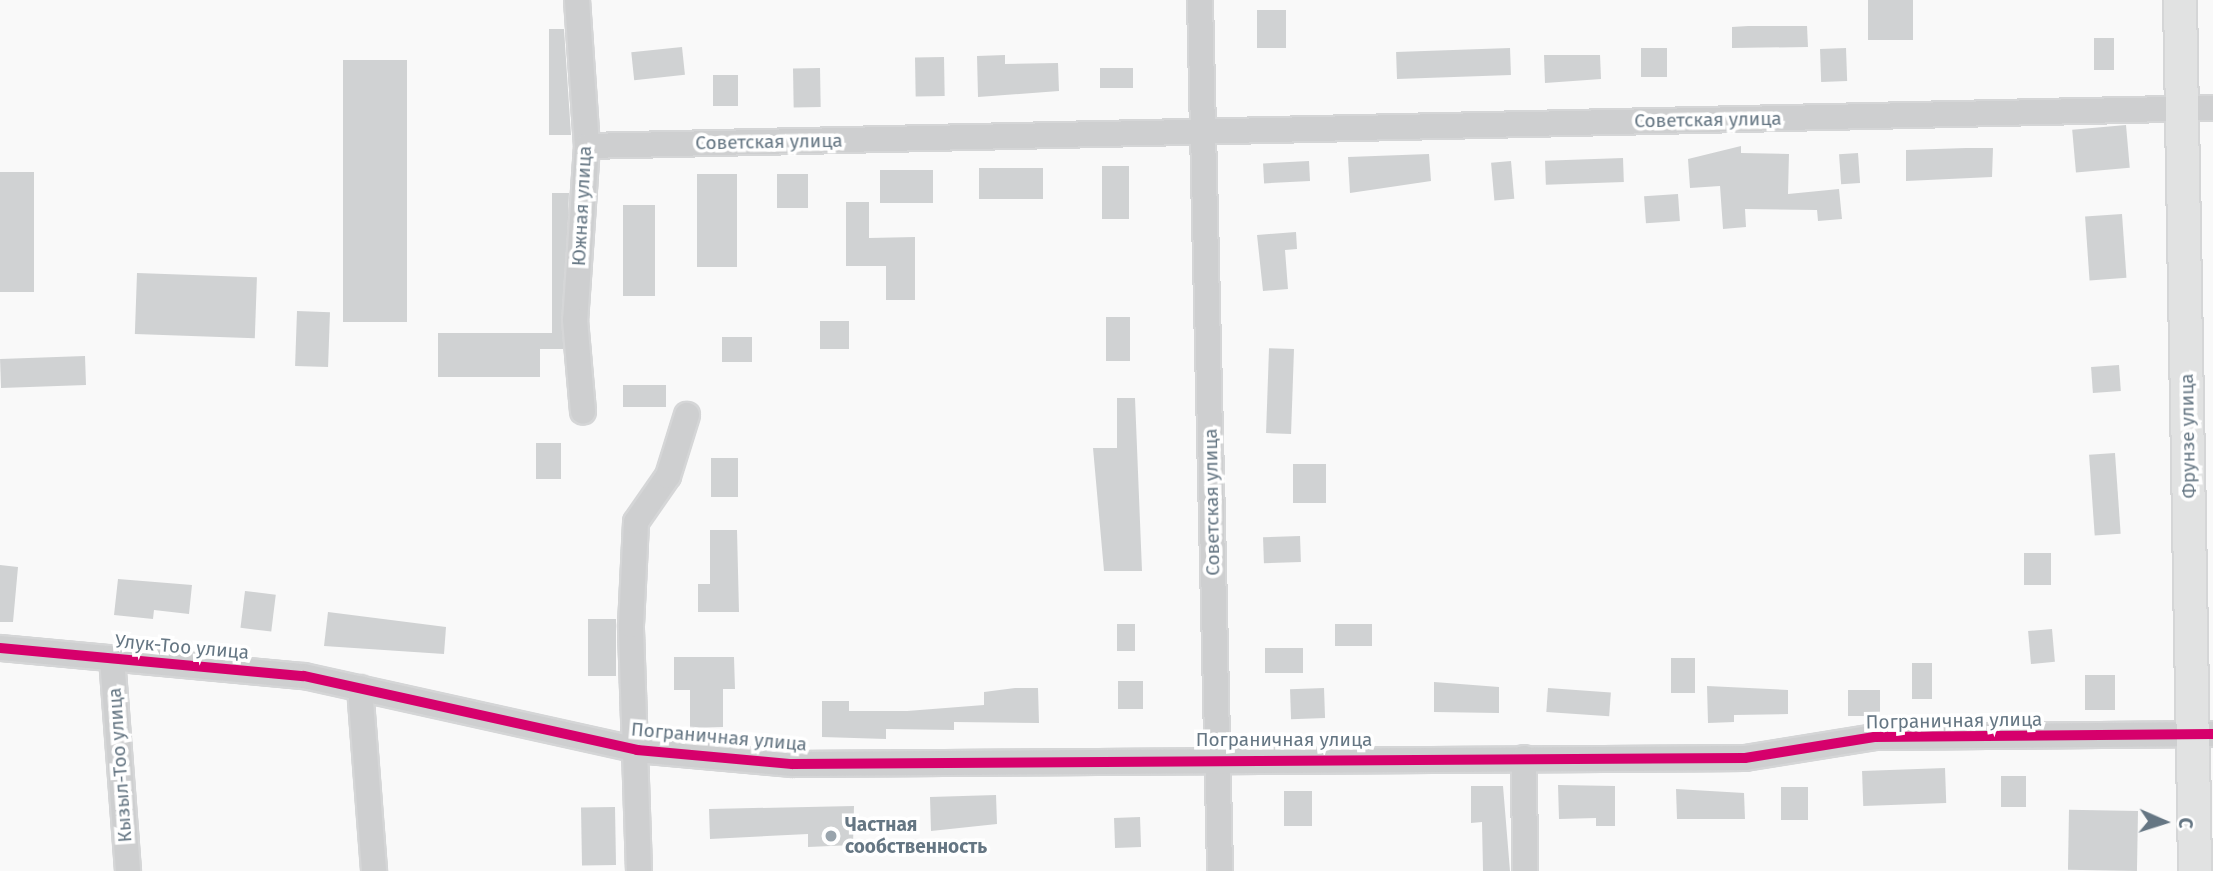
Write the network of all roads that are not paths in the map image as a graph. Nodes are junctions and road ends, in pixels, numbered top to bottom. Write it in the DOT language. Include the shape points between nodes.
graph roads {
  1 [pos="577,0"];
  2 [pos="1200,0"];
  3 [pos="2180,0"];
  4 [pos="2182,108"];
  5 [pos="2213,108"];
  6 [pos="1203,132"];
  7 [pos="587,146"];
  8 [pos="583,412"];
  9 [pos="687,415"];
  10 [pos="0,648"];
  11 [pos="112,658"];
  12 [pos="360,688"];
  13 [pos="2203,735"];
  14 [pos="637,750"];
  15 [pos="1218,758"];
  16 [pos="1524,758"];
  17 [pos="128,871"];
  18 [pos="374,871"];
  19 [pos="639,871"];
  20 [pos="1220,871"];
  21 [pos="1525,871"];
  22 [pos="2196,871"];
  1 -- 7 [label="street, Южная улица"];
  2 -- 6 [label="street, Советская улица"];
  3 -- 4 [label="main road, Фрунзе улица"];
  4 -- 5 [label="street, Советская улица"];
  4 -- 6 [label="street, Советская улица"];
  4 -- 13 [label="main road, Фрунзе улица"];
  6 -- 7 [label="street, Советская улица"];
  6 -- 15 [label="street, Советская улица"];
  7 -- 8 [label="street, Южная улица" via="575,320"];
  9 -- 14 [label="street" via="668,476 636,522 631,625"];
  10 -- 11 [label="street, Улук-Тоо улица"];
  11 -- 12 [label="street, Улук-Тоо улица" via="304,676"];
  11 -- 17 [label="street, Кызыл-Тоо улица"];
  12 -- 14 [label="street, Пограничная улица"];
  12 -- 18 [label="street"];
  13 -- 16 [label="street, Пограничная улица" via="1874,737 1745,758"];
  13 -- 22 [label="main road, Фрунзе улица"];
  14 -- 15 [label="street, Пограничная улица" via="792,764"];
  14 -- 19 [label="street"];
  15 -- 16 [label="street, Пограничная улица"];
  15 -- 20 [label="street, Советская улица"];
  16 -- 21 [label="street"];
}
